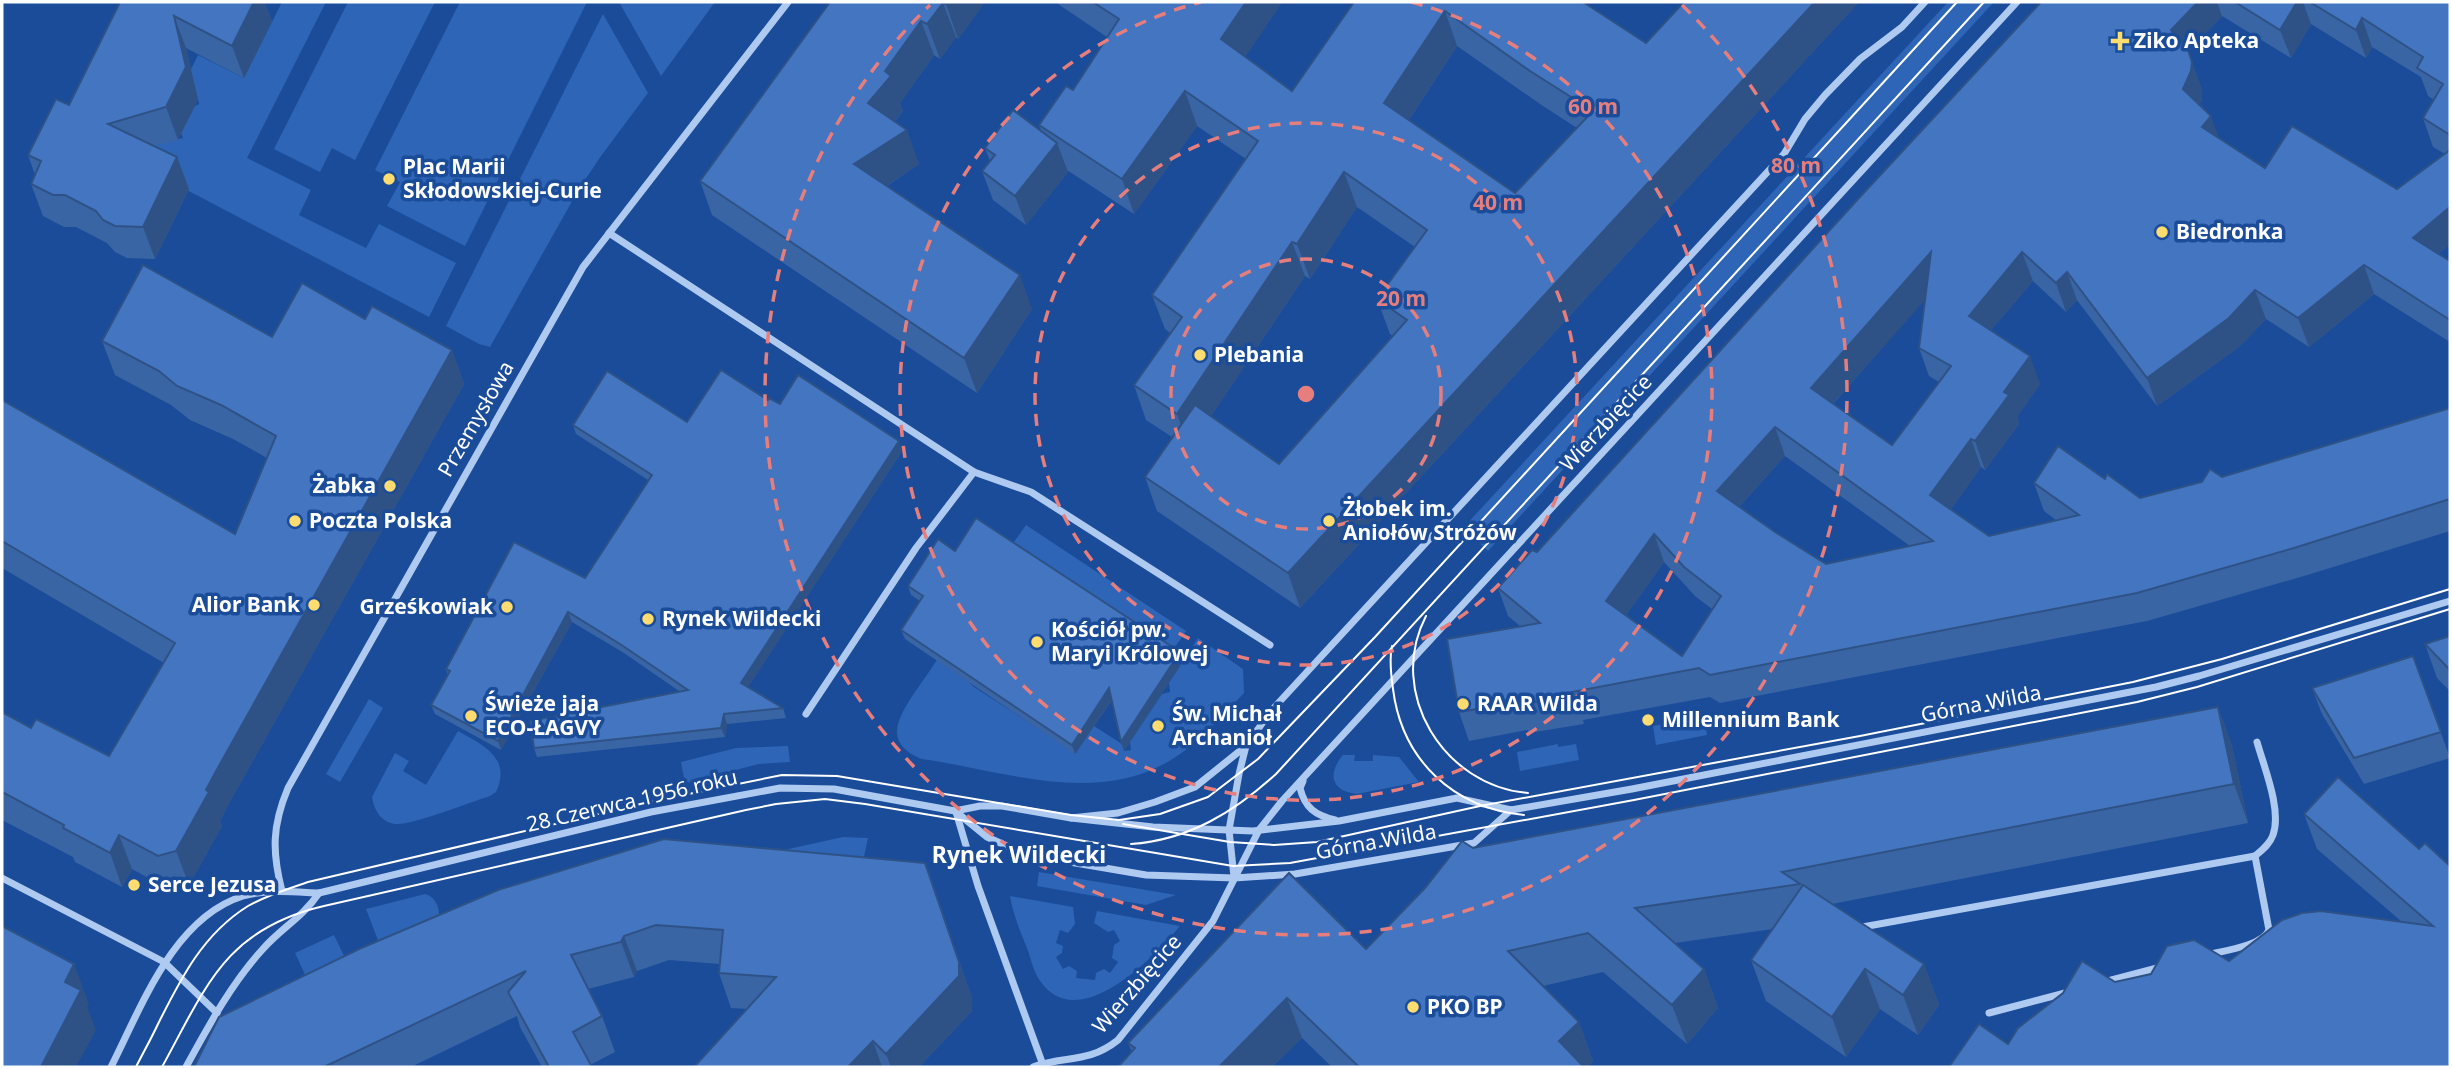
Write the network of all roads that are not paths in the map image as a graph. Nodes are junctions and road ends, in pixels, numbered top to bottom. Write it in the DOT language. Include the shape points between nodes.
graph roads {
  1 [pos="788,2"];
  2 [pos="1925,2"];
  3 [pos="2017,2"];
  4 [pos="609,233"];
  5 [pos="974,471"];
  6 [pos="2450,601"];
  7 [pos="1270,645"];
  8 [pos="806,714"];
  9 [pos="2257,742"];
  10 [pos="1246,746"];
  11 [pos="1307,775"];
  12 [pos="1511,810"];
  13 [pos="955,811"];
  14 [pos="1071,818"];
  15 [pos="1339,821"];
  16 [pos="1229,830"];
  17 [pos="1259,830"];
  18 [pos="2255,856"];
  19 [pos="2,878"];
  20 [pos="1234,878"];
  21 [pos="282,891"];
  22 [pos="319,893"];
  23 [pos="1850,930"];
  24 [pos="2201,957"];
  25 [pos="164,962"];
  26 [pos="2175,964"];
  27 [pos="2095,985"];
  28 [pos="2082,988"];
  29 [pos="218,1013"];
  30 [pos="1989,1013"];
  31 [pos="1043,1065"];
  32 [pos="111,1067"];
  33 [pos="186,1067"];
  34 [pos="1032,1067"];
  1 -- 4 [label="street, Przemysłowa"];
  2 -- 10 [label="street" via="1825,95 1784,154 1279,702"];
  3 -- 11 [label="street, Wierzbięcice"];
  4 -- 5 [label="street"];
  4 -- 21 [label="street, Przemysłowa" via="583,267 519,377 288,788 274,837"];
  5 -- 7 [label="street" via="1031,492"];
  5 -- 8 [label="street" via="916,548"];
  6 -- 12 [label="street, Górna Wilda" via="2155,687"];
  9 -- 18 [label="street" via="2272,793 2275,823 2270,843"];
  10 -- 14 [label="street, 28 Czerwca 1956 roku" via="1195,787 1118,813"];
  10 -- 16 [label="street"];
  11 -- 15 [label="street" via="1300,788 1308,807"];
  11 -- 17 [label="street, Wierzbięcice"];
  12 -- 15 [label="street, Górna Wilda" via="1457,798"];
  12 -- 20 [label="street, Górna Wilda" via="1474,843 1296,874"];
  13 -- 14 [label="street, 28 Czerwca 1956 roku" via="1002,806"];
  13 -- 20 [label="street, 28 Czerwca 1956 roku" via="987,837 1046,858 1146,875"];
  13 -- 22 [label="street, 28 Czerwca 1956 roku" via="834,789 780,788 651,812"];
  13 -- 31 [label="street"];
  14 -- 16 [label="street, 28 Czerwca 1956 roku"];
  15 -- 17 [label="street, Górna Wilda"];
  16 -- 17 [label="street, Górna Wilda"];
  16 -- 20 [label="street"];
  17 -- 20 [label="street, Wierzbięcice"];
  18 -- 23 [label="street"];
  18 -- 24 [label="street" via="2267,935 2255,943"];
  19 -- 25 [label="street"];
  20 -- 31 [label="street, Wierzbięcice" via="1213,921 1118,1040 1084,1058"];
  21 -- 22 [label="street, 28 Czerwca 1956 roku"];
  21 -- 25 [label="street, 28 Czerwca 1956 roku" via="244,896 218,909 191,930"];
  22 -- 29 [label="street" via="307,910 254,958"];
  25 -- 29 [label="street"];
  25 -- 32 [label="street, 28 Czerwca 1956 roku"];
  26 -- 27 [label="street"];
  28 -- 30 [label="street"];
  29 -- 33 [label="street"];
  31 -- 34 [label="street, Wierzbięcice"];
}
